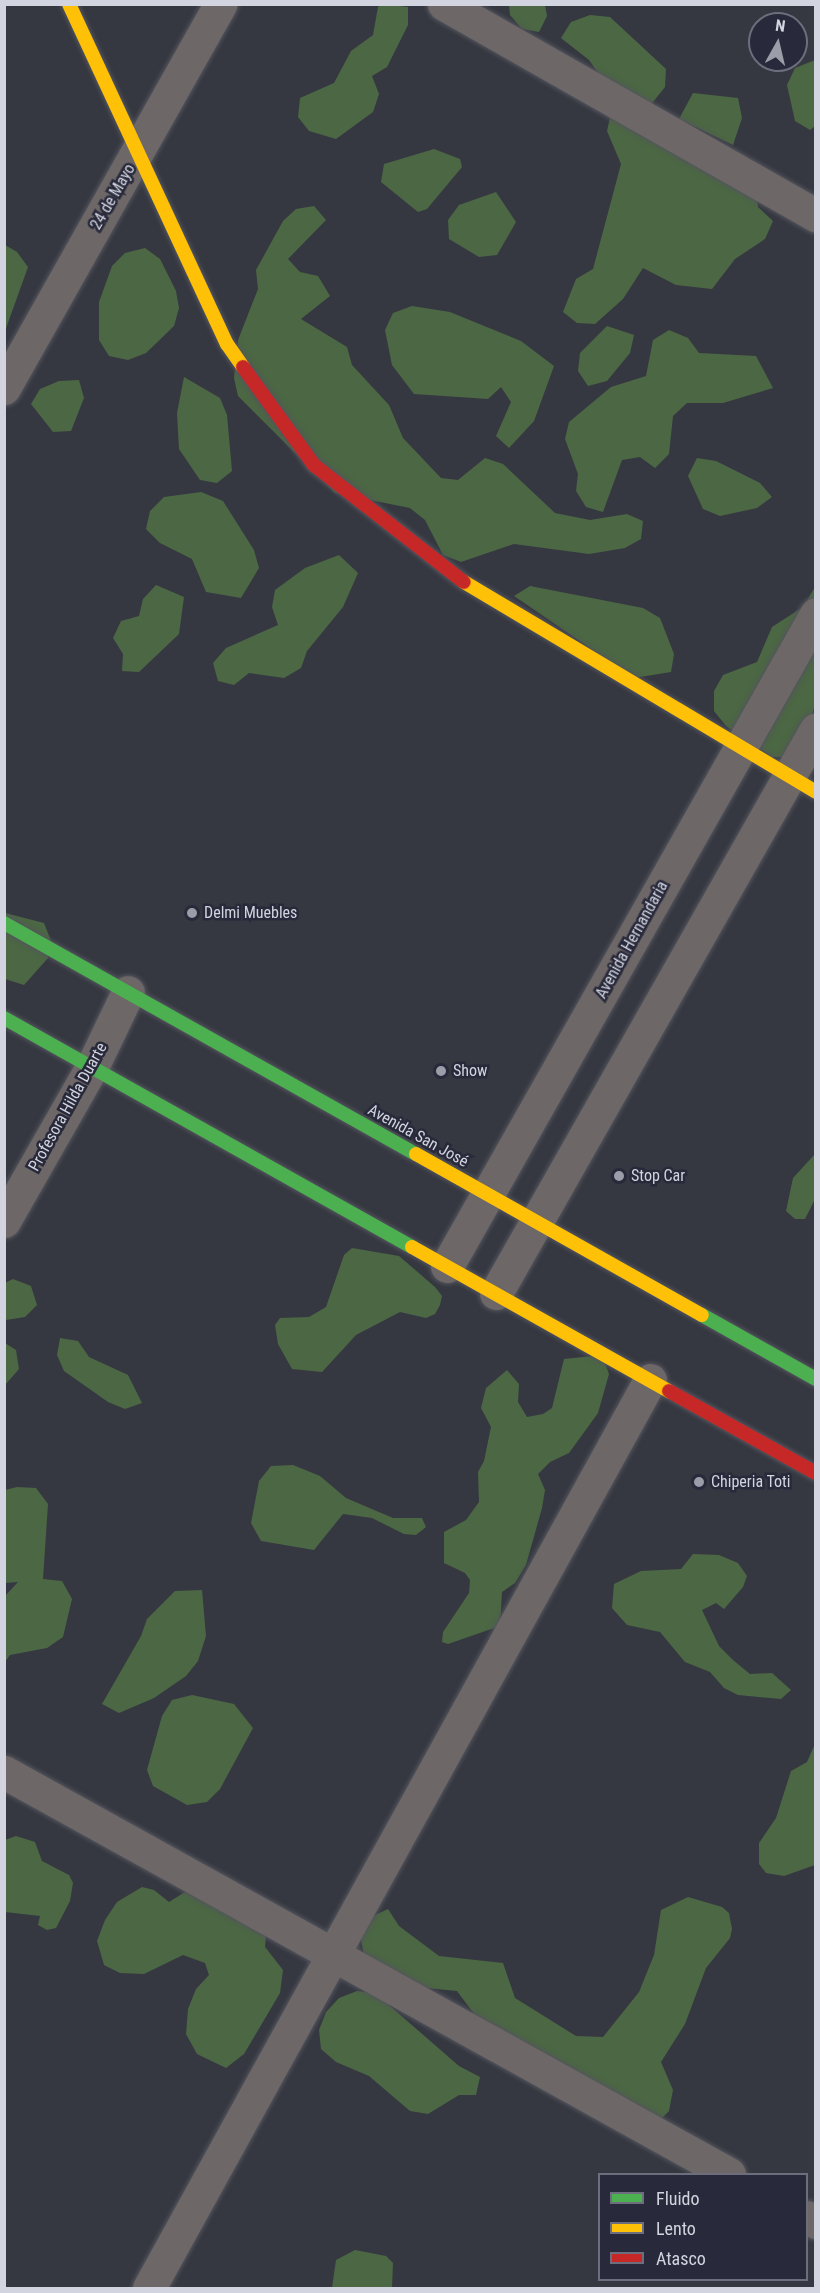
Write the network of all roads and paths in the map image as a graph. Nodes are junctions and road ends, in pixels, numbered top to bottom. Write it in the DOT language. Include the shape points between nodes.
graph roads {
  1 [pos="69,4"];
  2 [pos="220,4"];
  3 [pos="444,4"];
  4 [pos="140,151"];
  5 [pos="816,215"];
  6 [pos="4,388"];
  7 [pos="816,614"];
  8 [pos="816,729"];
  9 [pos="741,746"];
  10 [pos="802,784"];
  11 [pos="4,923"];
  12 [pos="128,992"];
  13 [pos="4,1018"];
  14 [pos="92,1067"];
  15 [pos="488,1195"];
  16 [pos="4,1221"];
  17 [pos="537,1222"];
  18 [pos="447,1266"];
  19 [pos="496,1293"];
  20 [pos="816,1379"];
  21 [pos="650,1380"];
  22 [pos="816,1473"];
  23 [pos="4,1772"];
  24 [pos="334,1955"];
  25 [pos="725,2173"];
  26 [pos="148,2289"];
  1 -- 4 [label="street"];
  2 -- 4 [label="street, 24 de Mayo"];
  3 -- 5 [label="street"];
  4 -- 6 [label="street, 24 de Mayo"];
  4 -- 9 [label="street" via="227,344 314,465 469,586"];
  7 -- 9 [label="street, Avenida Hernandaria"];
  8 -- 10 [label="street"];
  9 -- 10 [label="street"];
  9 -- 15 [label="street, Avenida Hernandaria"];
  10 -- 17 [label="street"];
  11 -- 12 [label="street, Avenida San José"];
  12 -- 14 [label="street, Profesora Hilda Duarte"];
  12 -- 15 [label="street, Avenida San José"];
  13 -- 14 [label="street"];
  14 -- 16 [label="street, Profesora Hilda Duarte"];
  14 -- 18 [label="street"];
  15 -- 17 [label="street, Avenida San José"];
  15 -- 18 [label="street, Avenida Hernandaria"];
  17 -- 19 [label="street"];
  17 -- 20 [label="street, Avenida San José"];
  18 -- 19 [label="street"];
  19 -- 21 [label="street"];
  21 -- 22 [label="street"];
  21 -- 24 [label="street"];
  23 -- 24 [label="street"];
  24 -- 25 [label="street"];
  24 -- 26 [label="street"];
}
